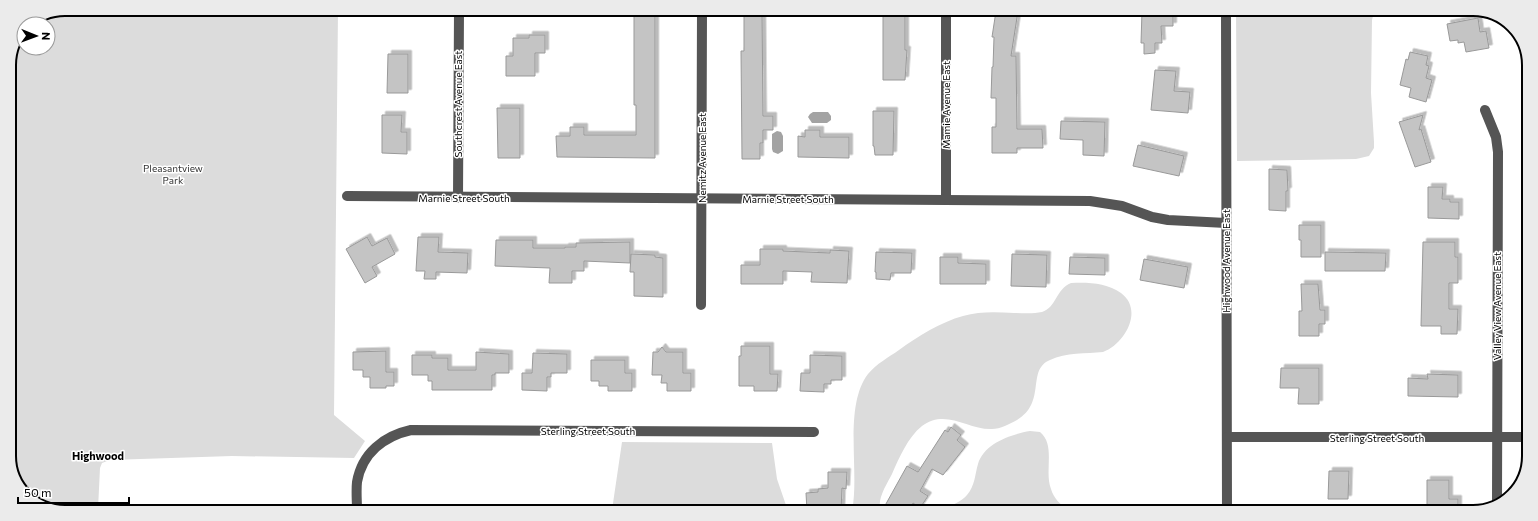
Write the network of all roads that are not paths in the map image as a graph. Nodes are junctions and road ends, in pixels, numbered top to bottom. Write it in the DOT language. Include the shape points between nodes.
graph roads {
  1 [pos="458,16"];
  2 [pos="702,16"];
  3 [pos="946,16"];
  4 [pos="1226,16"];
  5 [pos="1485,110"];
  6 [pos="346,196"];
  7 [pos="458,198"];
  8 [pos="702,199"];
  9 [pos="946,200"];
  10 [pos="1226,223"];
  11 [pos="701,305"];
  12 [pos="814,432"];
  13 [pos="1227,437"];
  14 [pos="1522,437"];
  15 [pos="1497,438"];
  16 [pos="1497,499"];
  17 [pos="357,505"];
  18 [pos="1227,505"];
  1 -- 7 [label="street, Southcrest Avenue East"];
  2 -- 8 [label="street, Nemitz Avenue East"];
  3 -- 9 [label="street, Mamie Avenue East"];
  4 -- 10 [label="street, Highwood Avenue East"];
  5 -- 15 [label="street, Valley View Avenue East" via="1496,137 1498,152"];
  6 -- 7 [label="street, Marnie Street South"];
  7 -- 8 [label="street, Marnie Street South"];
  8 -- 9 [label="street, Marnie Street South"];
  8 -- 11 [label="street, Nemitz Avenue East"];
  9 -- 10 [label="street, Marnie Street South" via="1100,202 1168,220"];
  10 -- 13 [label="street, Highwood Avenue East"];
  12 -- 17 [label="street, Sterling Street South" via="417,429 386,439 369,454 358,477"];
  13 -- 15 [label="street, Sterling Street South"];
  13 -- 18 [label="street, Highwood Avenue East"];
  14 -- 15 [label="street, Sterling Street South"];
  15 -- 16 [label="street, Valley View Avenue East"];
}
